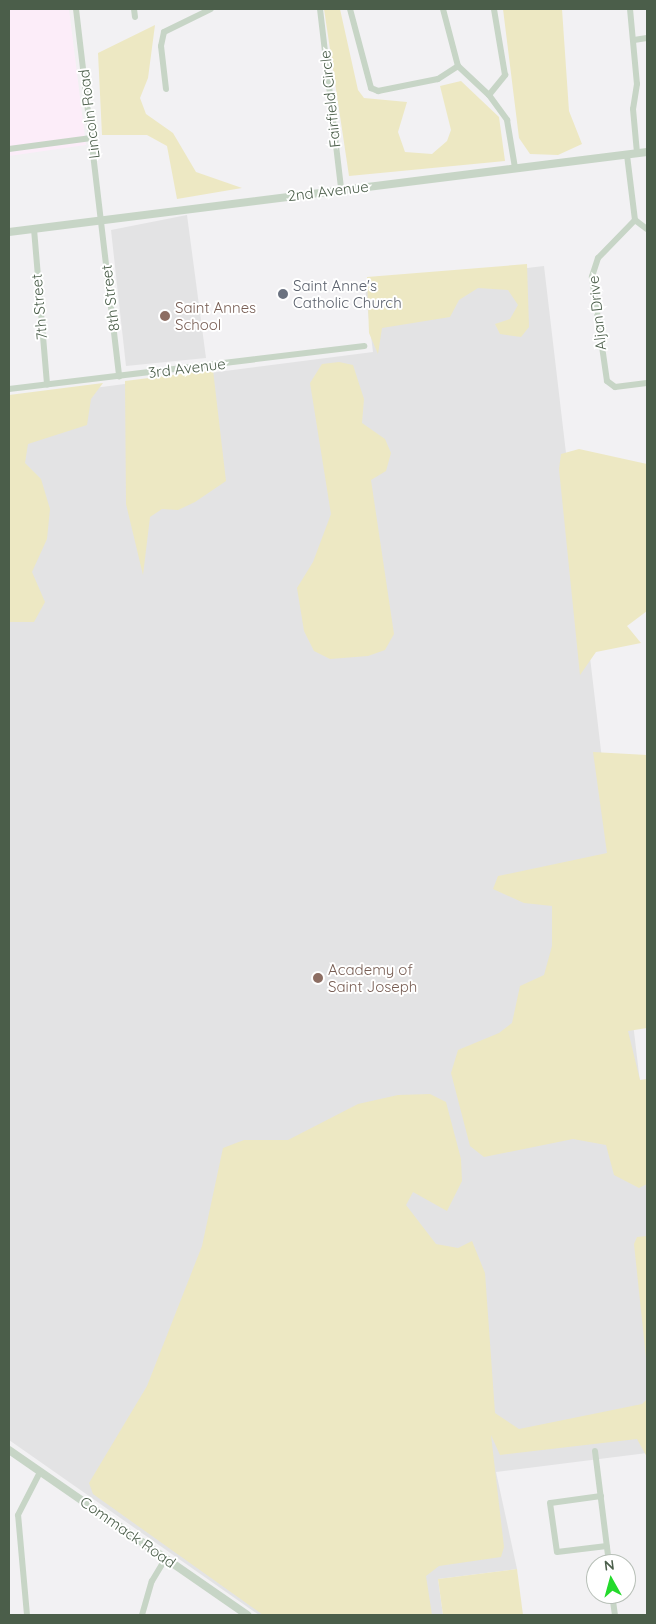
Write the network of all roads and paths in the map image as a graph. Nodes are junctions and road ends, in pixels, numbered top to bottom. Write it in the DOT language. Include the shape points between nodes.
graph roads {
  1 [pos="76,9"];
  2 [pos="134,9"];
  3 [pos="211,9"];
  4 [pos="320,9"];
  5 [pos="350,9"];
  6 [pos="444,9"];
  7 [pos="494,9"];
  8 [pos="630,9"];
  9 [pos="135,17"];
  10 [pos="647,38"];
  11 [pos="634,40"];
  12 [pos="458,66"];
  13 [pos="166,88"];
  14 [pos="489,95"];
  15 [pos="91,138"];
  16 [pos="9,149"];
  17 [pos="647,152"];
  18 [pos="637,154"];
  19 [pos="628,155"];
  20 [pos="516,168"];
  21 [pos="341,189"];
  22 [pos="101,220"];
  23 [pos="635,220"];
  24 [pos="34,229"];
  25 [pos="647,229"];
  26 [pos="9,232"];
  27 [pos="364,346"];
  28 [pos="119,376"];
  29 [pos="647,383"];
  30 [pos="47,384"];
  31 [pos="9,389"];
  32 [pos="9,1450"];
  33 [pos="595,1451"];
  34 [pos="40,1472"];
  35 [pos="601,1496"];
  36 [pos="607,1546"];
  37 [pos="608,1554"];
  38 [pos="166,1558"];
  39 [pos="27,1615"];
  40 [pos="142,1615"];
  41 [pos="248,1615"];
  1 -- 15 [label="street, Lincoln Road"];
  2 -- 9 [label="street"];
  3 -- 13 [label="street" via="164,32"];
  4 -- 21 [label="street, Fairfield Circle"];
  5 -- 12 [label="street" via="372,88 378,91 438,79"];
  6 -- 12 [label="street"];
  7 -- 14 [label="street" via="505,75"];
  8 -- 11 [label="street"];
  10 -- 11 [label="street"];
  11 -- 18 [label="street"];
  12 -- 14 [label="street"];
  14 -- 20 [label="street" via="510,127"];
  15 -- 16 [label="street"];
  15 -- 22 [label="street, Lincoln Road"];
  17 -- 18 [label="street, 2nd Avenue"];
  18 -- 19 [label="street, 2nd Avenue"];
  19 -- 20 [label="street, 2nd Avenue"];
  19 -- 23 [label="street"];
  20 -- 21 [label="street, 2nd Avenue"];
  21 -- 22 [label="street, 2nd Avenue"];
  22 -- 24 [label="street, 2nd Avenue"];
  22 -- 28 [label="street, 8th Street"];
  23 -- 25 [label="street"];
  23 -- 29 [label="street, Aljan Drive" via="598,258 592,278 607,381 615,386"];
  24 -- 26 [label="street, 2nd Avenue"];
  24 -- 30 [label="street, 7th Street"];
  27 -- 28 [label="street, 3rd Avenue"];
  28 -- 30 [label="street, 3rd Avenue"];
  30 -- 31 [label="street, 3rd Avenue"];
  32 -- 34 [label="street, Commack Road"];
  33 -- 35 [label="street"];
  34 -- 38 [label="street, Commack Road"];
  34 -- 39 [label="street" via="18,1515"];
  35 -- 36 [label="street"];
  35 -- 36 [label="street" via="550,1503 557,1552"];
  36 -- 37 [label="street"];
  38 -- 40 [label="street" via="152,1581"];
  38 -- 41 [label="street, Commack Road"];
}
